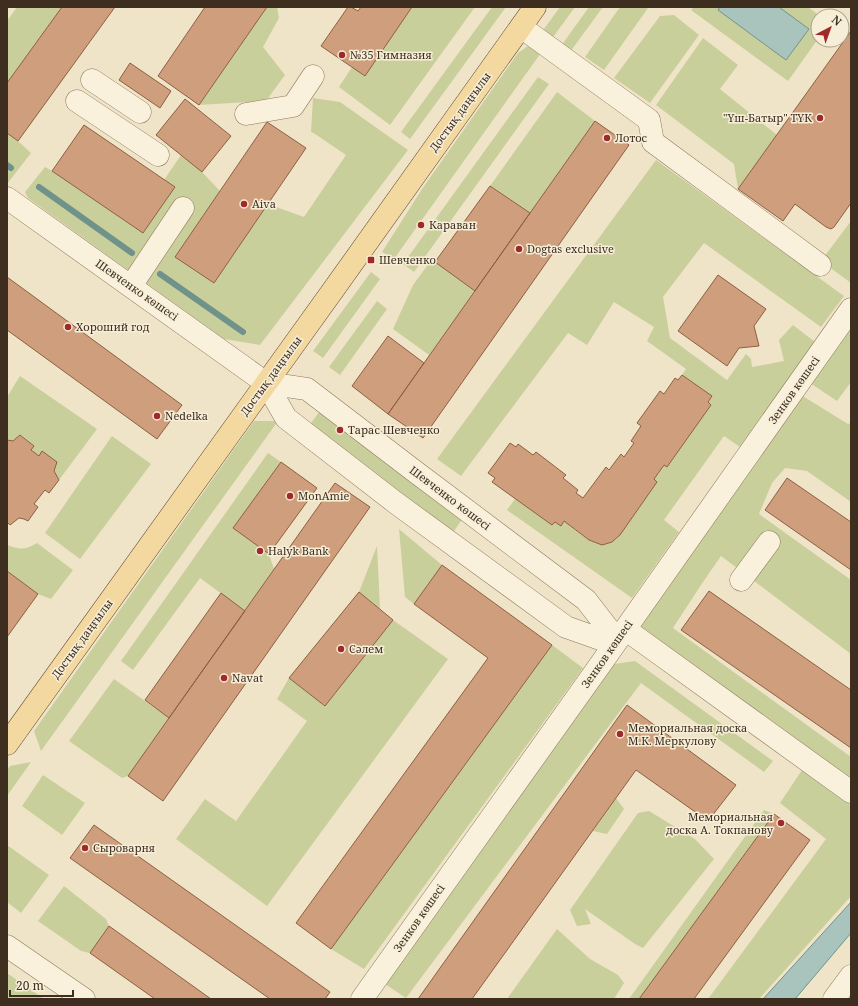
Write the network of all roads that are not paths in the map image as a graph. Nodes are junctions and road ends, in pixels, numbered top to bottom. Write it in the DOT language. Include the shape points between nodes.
graph roads {
  1 [pos="535,7"];
  2 [pos="520,27"];
  3 [pos="313,76"];
  4 [pos="92,80"];
  5 [pos="77,101"];
  6 [pos="140,112"];
  7 [pos="246,114"];
  8 [pos="158,155"];
  9 [pos="7,198"];
  10 [pos="183,208"];
  11 [pos="820,265"];
  12 [pos="130,286"];
  13 [pos="851,309"];
  14 [pos="266,382"];
  15 [pos="769,542"];
  16 [pos="741,580"];
  17 [pos="618,638"];
  18 [pos="7,744"];
  19 [pos="851,792"];
  20 [pos="7,946"];
  21 [pos="851,976"];
  22 [pos="84,999"];
  23 [pos="362,999"];
  24 [pos="834,999"];
  1 -- 2 [label="main road, Достық даңғылы"];
  2 -- 11 [label="street" via="649,120 653,142"];
  2 -- 14 [label="main road, Достық даңғылы"];
  3 -- 7 [label="street" via="293,106"];
  4 -- 6 [label="street"];
  5 -- 8 [label="street"];
  9 -- 12 [label="street, Шевченко көшесі"];
  10 -- 12 [label="street"];
  12 -- 14 [label="street, Шевченко көшесі"];
  13 -- 17 [label="street, Зенков көшесі"];
  14 -- 17 [label="street, Шевченко көшесі" via="307,389 586,600"];
  14 -- 17 [label="street, Шевченко көшесі" via="286,418 566,627"];
  14 -- 18 [label="main road, Достық даңғылы"];
  15 -- 16 [label="street"];
  17 -- 19 [label="street, Шевченко көшесі"];
  17 -- 23 [label="street, Зенков көшесі"];
  20 -- 22 [label="street"];
  21 -- 24 [label="street"];
}
